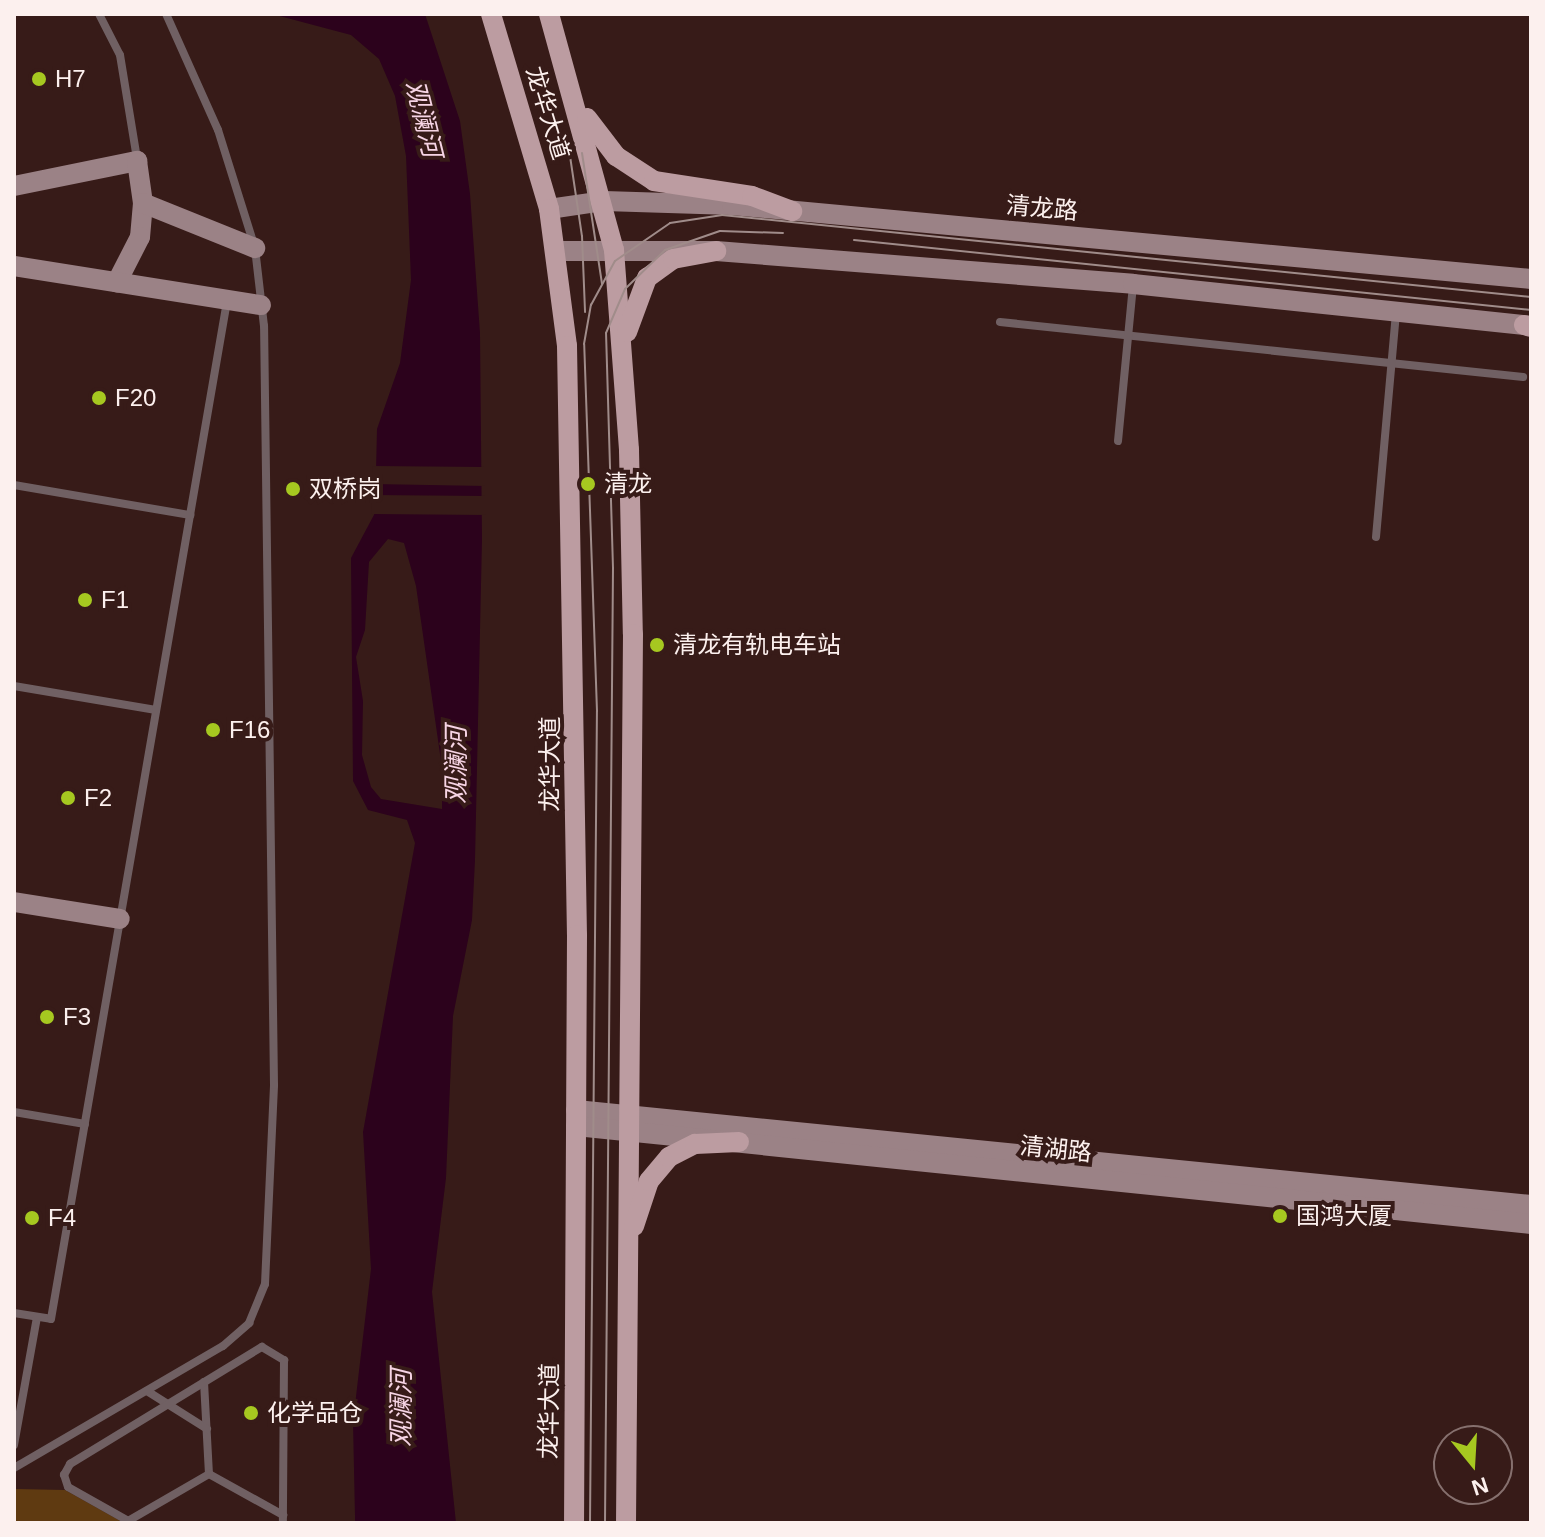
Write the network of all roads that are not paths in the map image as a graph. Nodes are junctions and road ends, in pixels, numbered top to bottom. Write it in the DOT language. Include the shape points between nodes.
graph roads {
  1 [pos="99,14"];
  2 [pos="166,14"];
  3 [pos="491,14"];
  4 [pos="549,14"];
  5 [pos="571,90"];
  6 [pos="137,161"];
  7 [pos="14,186"];
  8 [pos="604,201"];
  9 [pos="143,203"];
  10 [pos="549,209"];
  11 [pos="792,211"];
  12 [pos="255,248"];
  13 [pos="614,250"];
  14 [pos="557,251"];
  15 [pos="716,251"];
  16 [pos="14,266"];
  17 [pos="1531,279"];
  18 [pos="117,282"];
  19 [pos="1133,284"];
  20 [pos="227,300"];
  21 [pos="261,305"];
  22 [pos="1396,312"];
  23 [pos="1000,322"];
  24 [pos="1529,326"];
  25 [pos="1127,336"];
  26 [pos="1392,363"];
  27 [pos="623,364"];
  28 [pos="1523,377"];
  29 [pos="1118,441"];
  30 [pos="14,485"];
  31 [pos="190,515"];
  32 [pos="1376,537"];
  33 [pos="14,686"];
  34 [pos="156,710"];
  35 [pos="14,902"];
  36 [pos="120,919"];
  37 [pos="14,1112"];
  38 [pos="576,1118"];
  39 [pos="628,1122"];
  40 [pos="85,1124"];
  41 [pos="739,1142"];
  42 [pos="1531,1205"];
  43 [pos="1531,1224"];
  44 [pos="628,1249"];
  45 [pos="14,1313"];
  46 [pos="37,1317"];
  47 [pos="204,1382"];
  48 [pos="147,1391"];
  49 [pos="168,1404"];
  50 [pos="207,1429"];
  51 [pos="14,1445"];
  52 [pos="14,1468"];
  53 [pos="209,1474"];
  54 [pos="283,1519"];
  55 [pos="130,1522"];
  56 [pos="574,1523"];
  57 [pos="626,1523"];
  1 -- 6 [label="lane" via="120,55"];
  2 -- 12 [label="lane" via="218,130"];
  3 -- 10 [label="main road, 龙华大道"];
  4 -- 5 [label="main road, 龙华大道"];
  5 -- 8 [label="main road, 龙华大道"];
  5 -- 11 [label="main road" via="605,145 641,175 667,185 752,196"];
  6 -- 7 [label="street"];
  6 -- 9 [label="street"];
  8 -- 10 [label="street, 清龙路"];
  8 -- 11 [label="street, 清龙路"];
  8 -- 13 [label="main road, 龙华大道"];
  9 -- 12 [label="street"];
  9 -- 18 [label="street" via="140,237"];
  10 -- 14 [label="main road, 龙华大道"];
  11 -- 17 [label="street, 清龙路"];
  12 -- 21 [label="lane"];
  13 -- 14 [label="street"];
  13 -- 15 [label="street"];
  13 -- 27 [label="main road, 龙华大道"];
  14 -- 38 [label="main road, 龙华大道" via="572,453"];
  15 -- 19 [label="street"];
  15 -- 27 [label="main road" via="673,259 647,278 629,320"];
  16 -- 18 [label="street"];
  18 -- 20 [label="street"];
  19 -- 22 [label="street"];
  19 -- 25 [label="lane"];
  20 -- 21 [label="street"];
  20 -- 31 [label="lane"];
  21 -- 48 [label="lane" via="274,1085 265,1284 249,1323 223,1346"];
  22 -- 24 [label="street"];
  22 -- 26 [label="lane"];
  23 -- 25 [label="lane"];
  25 -- 26 [label="lane"];
  25 -- 29 [label="lane"];
  26 -- 28 [label="lane"];
  26 -- 32 [label="lane"];
  27 -- 39 [label="main road, 龙华大道" via="633,634"];
  30 -- 31 [label="lane"];
  31 -- 34 [label="lane"];
  33 -- 34 [label="lane"];
  34 -- 36 [label="lane"];
  35 -- 36 [label="street"];
  36 -- 40 [label="lane"];
  37 -- 40 [label="lane"];
  38 -- 39 [label="street, 清湖路"];
  38 -- 56 [label="main road, 龙华大道"];
  39 -- 41 [label="street, 清湖路"];
  39 -- 42 [label="street, 清湖路"];
  39 -- 44 [label="main road, 龙华大道"];
  40 -- 46 [label="lane" via="51,1319"];
  41 -- 43 [label="street, 清湖路"];
  41 -- 44 [label="main road" via="695,1144 659,1166"];
  44 -- 57 [label="main road, 龙华大道"];
  45 -- 46 [label="lane"];
  46 -- 51 [label="lane"];
  47 -- 49 [label="lane"];
  47 -- 50 [label="lane"];
  47 -- 54 [label="lane" via="262,1347 284,1360"];
  48 -- 49 [label="lane"];
  48 -- 52 [label="lane"];
  49 -- 50 [label="lane"];
  49 -- 55 [label="lane" via="70,1464 64,1475 68,1487"];
  50 -- 53 [label="lane"];
  53 -- 54 [label="lane"];
  53 -- 55 [label="lane"];
}
